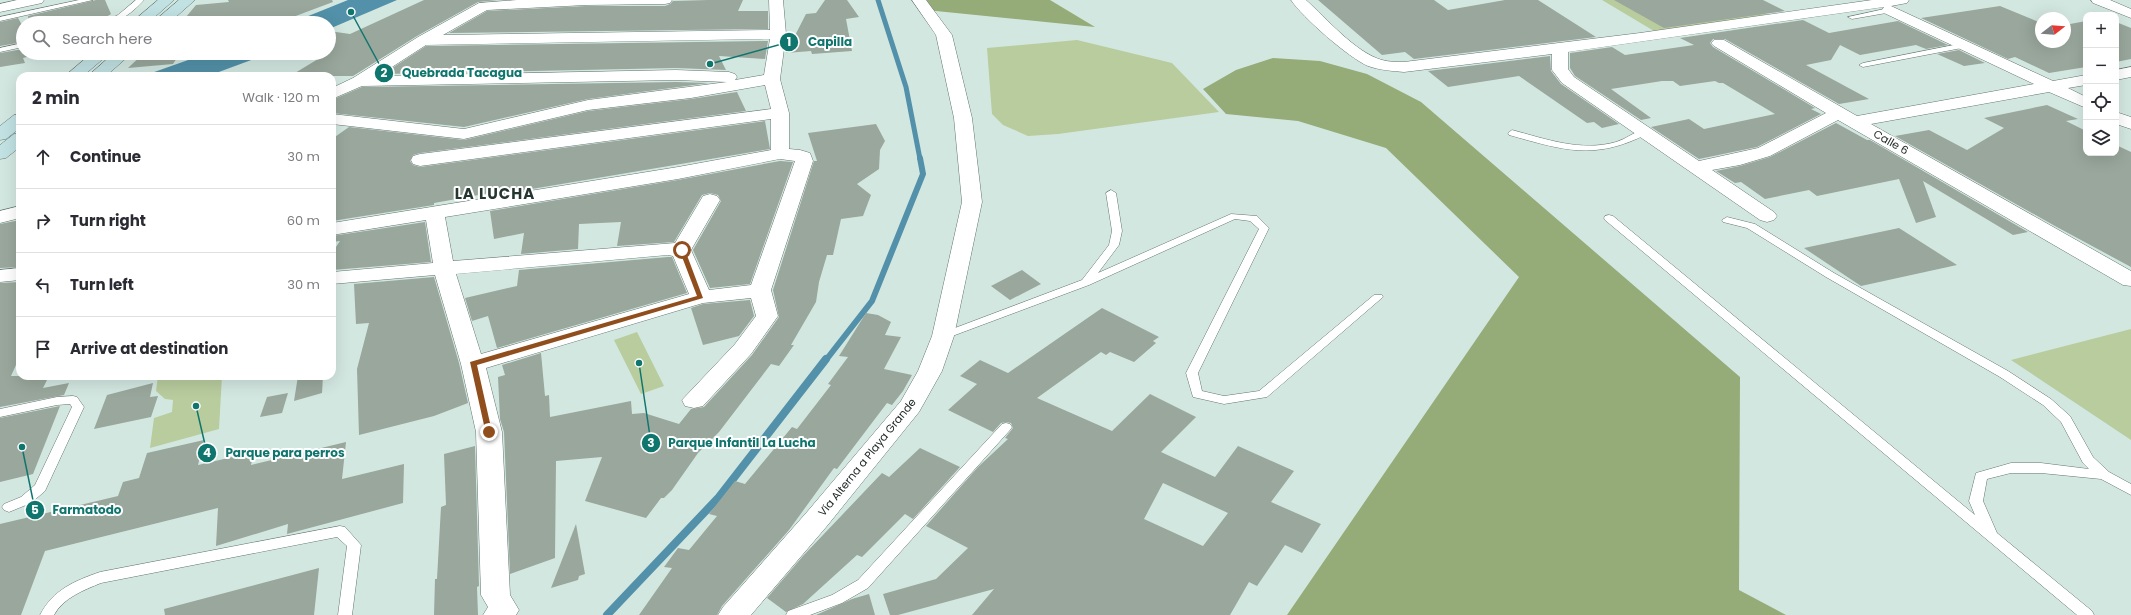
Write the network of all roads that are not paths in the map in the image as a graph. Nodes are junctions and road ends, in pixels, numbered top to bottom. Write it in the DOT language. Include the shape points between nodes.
graph roads {
  1 [pos="37,0"];
  2 [pos="89,0"];
  3 [pos="140,0"];
  4 [pos="188,0"];
  5 [pos="586,0"];
  6 [pos="665,0"];
  7 [pos="776,0"];
  8 [pos="918,0"];
  9 [pos="1298,0"];
  10 [pos="1902,0"];
  11 [pos="2098,0"];
  12 [pos="0,8"];
  13 [pos="165,8"];
  14 [pos="1889,10"];
  15 [pos="2131,14"];
  16 [pos="122,16"];
  17 [pos="150,16"];
  18 [pos="1852,17"];
  19 [pos="0,19"];
  20 [pos="778,34"];
  21 [pos="423,40"];
  22 [pos="1719,43"];
  23 [pos="1964,45"];
  24 [pos="16,47"];
  25 [pos="1560,48"];
  26 [pos="0,50"];
  27 [pos="93,60"];
  28 [pos="115,60"];
  29 [pos="1863,64"];
  30 [pos="78,72"];
  31 [pos="101,72"];
  32 [pos="2131,72"];
  33 [pos="2119,74"];
  34 [pos="772,79"];
  35 [pos="2083,80"];
  36 [pos="358,81"];
  37 [pos="2050,86"];
  38 [pos="336,92"];
  39 [pos="2083,102"];
  40 [pos="780,113"];
  41 [pos="1839,113"];
  42 [pos="2119,118"];
  43 [pos="336,119"];
  44 [pos="16,122"];
  45 [pos="1854,122"];
  46 [pos="2131,124"];
  47 [pos="1644,132"];
  48 [pos="1512,133"];
  49 [pos="464,134"];
  50 [pos="0,135"];
  51 [pos="16,141"];
  52 [pos="0,154"];
  53 [pos="780,154"];
  54 [pos="456,156"];
  55 [pos="420,160"];
  56 [pos="1695,167"];
  57 [pos="1111,194"];
  58 [pos="710,200"];
  59 [pos="16,213"];
  60 [pos="435,213"];
  61 [pos="1767,216"];
  62 [pos="0,217"];
  63 [pos="1608,218"];
  64 [pos="1727,220"];
  65 [pos="336,228"];
  66 [pos="682,250"];
  67 [pos="444,269"];
  68 [pos="16,274"];
  69 [pos="0,276"];
  70 [pos="336,278"];
  71 [pos="2131,280"];
  72 [pos="1085,283"];
  73 [pos="760,290"];
  74 [pos="701,297"];
  75 [pos="1378,297"];
  76 [pos="943,336"];
  77 [pos="473,364"];
  78 [pos="694,400"];
  79 [pos="0,413"];
  80 [pos="1006,427"];
  81 [pos="2104,475"];
  82 [pos="2131,490"];
  83 [pos="9,507"];
  84 [pos="1992,536"];
  85 [pos="47,615"];
  86 [pos="345,615"];
  87 [pos="498,615"];
  88 [pos="733,615"];
  89 [pos="793,615"];
  90 [pos="2087,615"];
  1 -- 12 [label="street"];
  2 -- 19 [label="lane"];
  3 -- 16 [label="lane"];
  4 -- 13 [label="main road"];
  5 -- 6 [label="street"];
  5 -- 21 [label="street" via="484,6"];
  7 -- 20 [label="street"];
  8 -- 76 [label="street, Vía Alterna a Playa Grande" via="944,35 963,118 972,202"];
  9 -- 25 [label="street" via="1359,54 1372,62 1386,66 1404,67"];
  10 -- 25 [label="street"];
  11 -- 15 [label="street"];
  13 -- 17 [label="main road"];
  14 -- 18 [label="lane"];
  14 -- 23 [label="street"];
  20 -- 21 [label="street"];
  20 -- 34 [label="street"];
  21 -- 36 [label="street"];
  22 -- 41 [label="street"];
  23 -- 29 [label="lane"];
  23 -- 37 [label="street"];
  24 -- 26 [label="lane"];
  25 -- 47 [label="street" via="1560,70 1568,80"];
  27 -- 30 [label="main road"];
  28 -- 31 [label="main road"];
  32 -- 33 [label="street"];
  34 -- 36 [label="street" via="676,75"];
  34 -- 40 [label="street"];
  34 -- 49 [label="street" via="691,93 588,105"];
  35 -- 37 [label="street, Calle 6"];
  36 -- 38 [label="street"];
  37 -- 39 [label="street"];
  37 -- 45 [label="street, Calle 6"];
  40 -- 53 [label="street"];
  40 -- 54 [label="street"];
  41 -- 45 [label="street"];
  41 -- 56 [label="street" via="1764,152"];
  42 -- 46 [label="street"];
  43 -- 49 [label="street"];
  44 -- 50 [label="main road"];
  45 -- 71 [label="street, Calle 6"];
  47 -- 48 [label="lane" via="1619,144 1589,149"];
  47 -- 56 [label="street"];
  49 -- 54 [label="street"];
  51 -- 52 [label="main road"];
  53 -- 60 [label="street"];
  53 -- 73 [label="street" via="800,155 804,157 804,161"];
  54 -- 55 [label="street"];
  56 -- 61 [label="street"];
  57 -- 72 [label="lane" via="1117,231 1114,245"];
  58 -- 66 [label="street"];
  59 -- 62 [label="street"];
  60 -- 65 [label="street"];
  60 -- 67 [label="street"];
  63 -- 84 [label="lane"];
  64 -- 81 [label="lane" via="1751,226 1830,275 2004,374 2047,402 2066,419 2088,460"];
  66 -- 67 [label="street" via="668,249"];
  66 -- 74 [label="street"];
  67 -- 70 [label="street"];
  67 -- 77 [label="street"];
  68 -- 69 [label="street"];
  72 -- 75 [label="lane" via="1234,216 1253,218 1264,228 1192,373 1197,394 1224,400 1263,394"];
  72 -- 76 [label="lane"];
  73 -- 74 [label="street"];
  73 -- 78 [label="street" via="767,316 743,350"];
  74 -- 77 [label="street"];
  76 -- 88 [label="street, Vía Alterna a Playa Grande" via="930,371 910,406 817,519"];
  77 -- 87 [label="street" via="489,432 496,595 504,610"];
  79 -- 83 [label="lane" via="57,401 73,400 78,407 40,488 26,500"];
  80 -- 89 [label="lane" via="864,584 837,599"];
  81 -- 82 [label="lane"];
  81 -- 84 [label="lane" via="2042,468 2011,468 1981,476 1976,501"];
  84 -- 90 [label="lane"];
  85 -- 86 [label="lane" via="49,609 73,587 100,578 340,531 354,545"];
}
